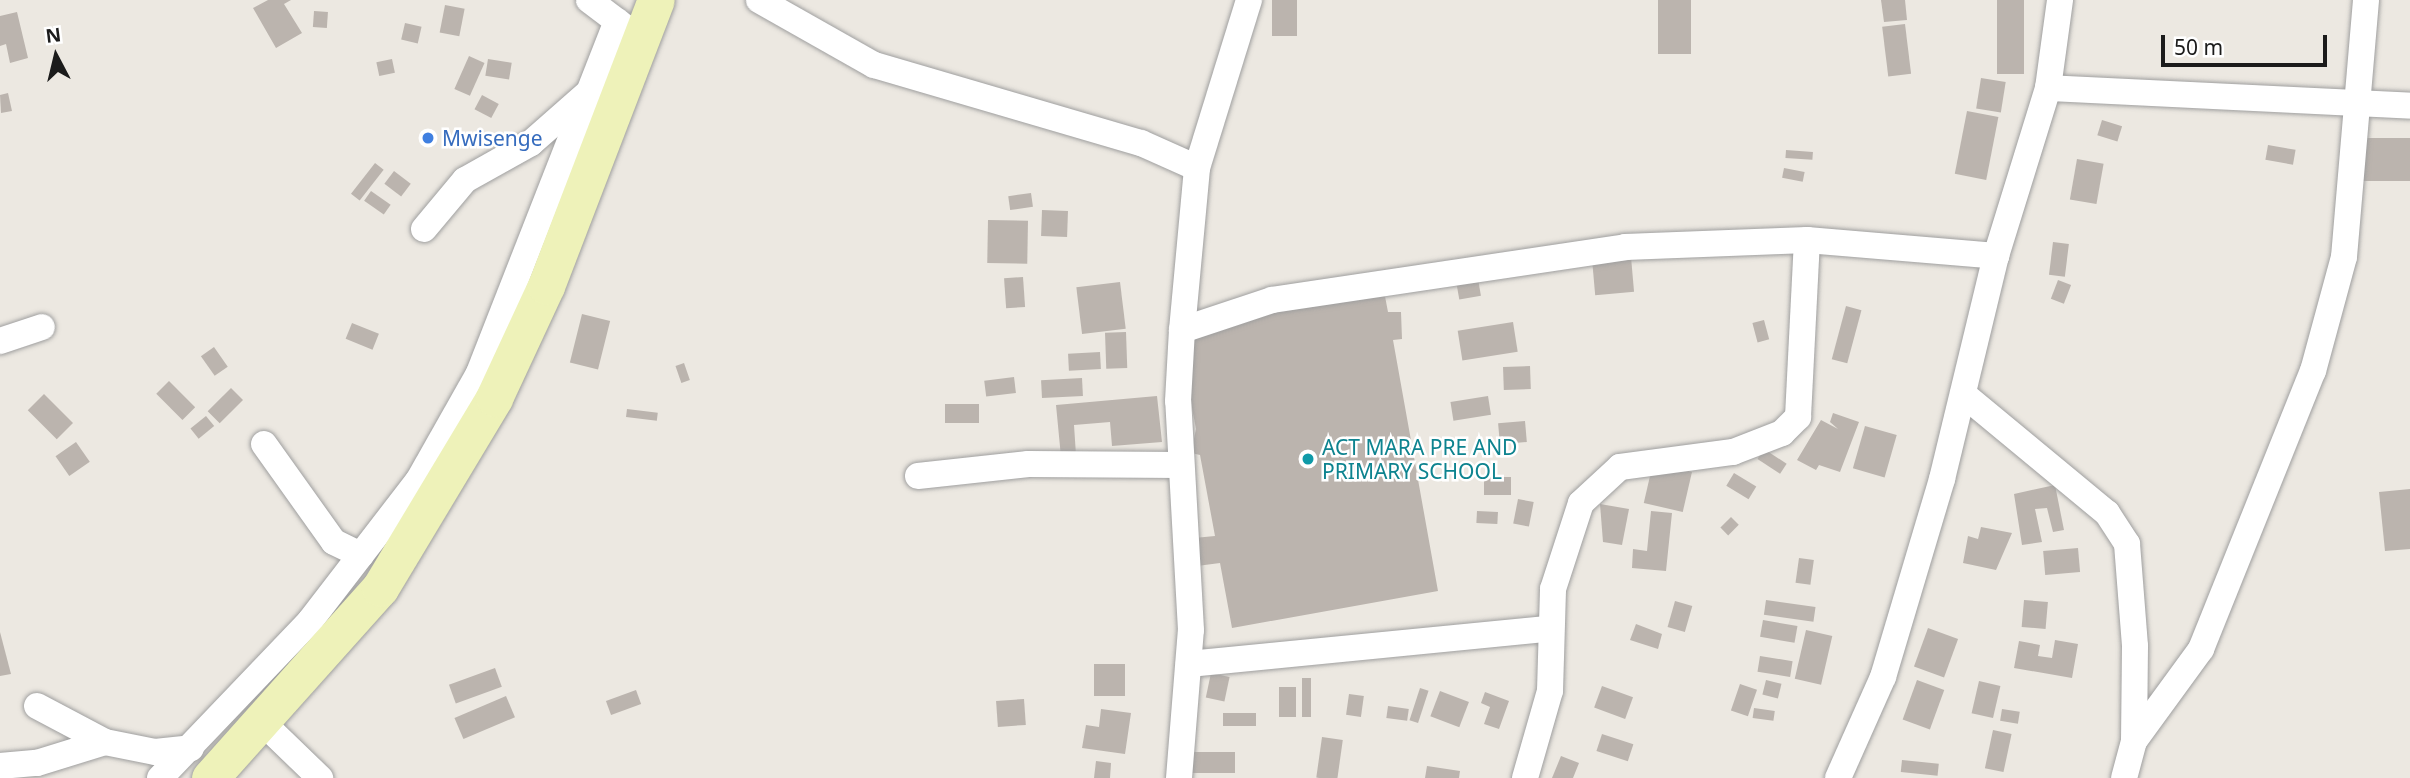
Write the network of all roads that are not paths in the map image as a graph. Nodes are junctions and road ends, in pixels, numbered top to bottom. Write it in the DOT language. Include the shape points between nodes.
graph roads {
  1 [pos="589,0"];
  2 [pos="656,0"];
  3 [pos="759,0"];
  4 [pos="1249,0"];
  5 [pos="2060,0"];
  6 [pos="2366,0"];
  7 [pos="628,30"];
  8 [pos="2048,88"];
  9 [pos="593,90"];
  10 [pos="2410,106"];
  11 [pos="2356,107"];
  12 [pos="1197,168"];
  13 [pos="424,229"];
  14 [pos="1807,240"];
  15 [pos="1996,257"];
  16 [pos="42,327"];
  17 [pos="1182,330"];
  18 [pos="0,341"];
  19 [pos="1963,394"];
  20 [pos="264,443"];
  21 [pos="1181,466"];
  22 [pos="918,476"];
  23 [pos="361,555"];
  24 [pos="1549,629"];
  25 [pos="1189,664"];
  26 [pos="37,706"];
  27 [pos="262,722"];
  28 [pos="2134,741"];
  29 [pos="105,742"];
  30 [pos="191,748"];
  31 [pos="0,766"];
  32 [pos="160,778"];
  33 [pos="210,778"];
  34 [pos="320,778"];
  35 [pos="1178,778"];
  36 [pos="1525,778"];
  37 [pos="1838,778"];
  38 [pos="2124,778"];
  1 -- 7 [label="street"];
  2 -- 7 [label="main road"];
  3 -- 12 [label="street" via="874,65 1140,143"];
  4 -- 12 [label="street"];
  5 -- 8 [label="street"];
  6 -- 11 [label="street"];
  7 -- 9 [label="street"];
  7 -- 27 [label="main road" via="546,286 494,398 380,588"];
  8 -- 11 [label="street"];
  8 -- 15 [label="street"];
  9 -- 13 [label="street" via="531,143 458,186"];
  9 -- 23 [label="street" via="480,373 418,481"];
  10 -- 11 [label="street"];
  11 -- 28 [label="street" via="2344,257 2313,371 2201,649"];
  12 -- 17 [label="street"];
  14 -- 15 [label="street"];
  14 -- 17 [label="street" via="1625,247 1468,267 1272,300"];
  14 -- 24 [label="street" via="1798,417 1764,442 1639,462 1598,483 1581,503 1565,543"];
  15 -- 19 [label="street"];
  16 -- 18 [label="street"];
  17 -- 21 [label="street"];
  19 -- 28 [label="street" via="2107,513 2127,544 2133,591"];
  19 -- 37 [label="street" via="1883,677"];
  20 -- 23 [label="street" via="334,542"];
  21 -- 22 [label="street" via="1028,464"];
  21 -- 25 [label="street"];
  23 -- 30 [label="street" via="310,621"];
  24 -- 25 [label="street"];
  24 -- 36 [label="street" via="1550,691"];
  25 -- 35 [label="street"];
  26 -- 29 [label="street"];
  27 -- 33 [label="main road"];
  27 -- 34 [label="street"];
  28 -- 38 [label="street"];
  29 -- 30 [label="street" via="155,752"];
  29 -- 31 [label="street" via="37,763"];
  30 -- 32 [label="street"];
}
